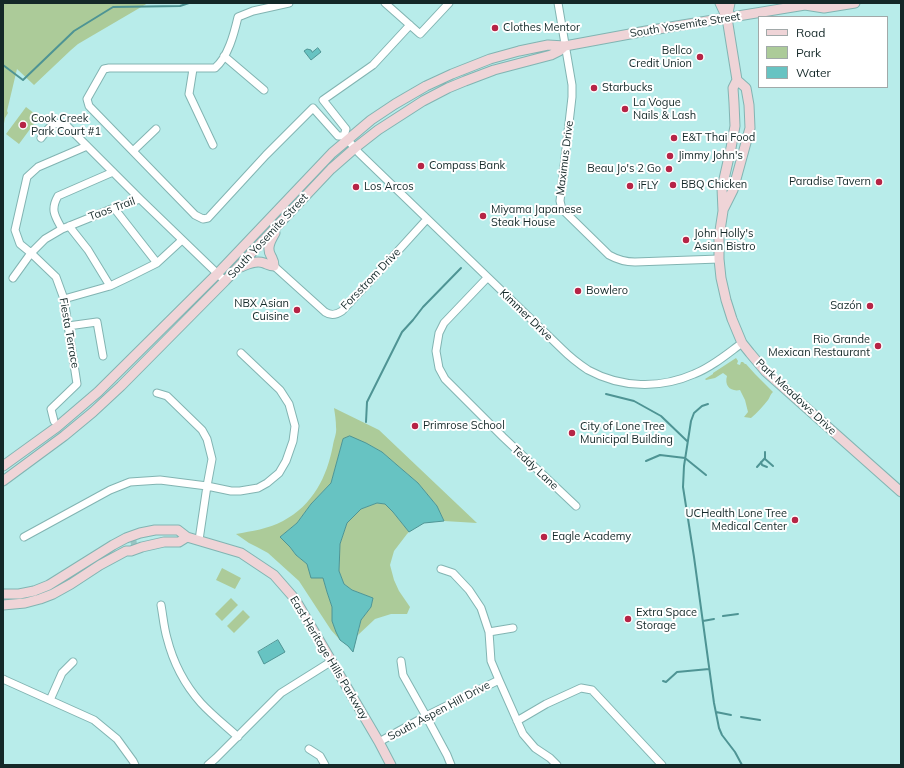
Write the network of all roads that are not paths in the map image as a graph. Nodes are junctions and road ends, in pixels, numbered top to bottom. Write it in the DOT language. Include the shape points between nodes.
graph roads {
  1 [pos="289,3"];
  2 [pos="385,3"];
  3 [pos="449,3"];
  4 [pos="558,3"];
  5 [pos="720,3"];
  6 [pos="730,3"];
  7 [pos="855,3"];
  8 [pos="806,4"];
  9 [pos="727,18"];
  10 [pos="410,25"];
  11 [pos="565,46"];
  12 [pos="224,56"];
  13 [pos="193,69"];
  14 [pos="737,80"];
  15 [pos="264,90"];
  16 [pos="733,91"];
  17 [pos="156,129"];
  18 [pos="41,138"];
  19 [pos="347,139"];
  20 [pos="213,145"];
  21 [pos="87,146"];
  22 [pos="355,148"];
  23 [pos="731,148"];
  24 [pos="133,151"];
  25 [pos="743,151"];
  26 [pos="113,172"];
  27 [pos="733,190"];
  28 [pos="140,199"];
  29 [pos="114,208"];
  30 [pos="723,211"];
  31 [pos="427,219"];
  32 [pos="283,220"];
  33 [pos="69,226"];
  34 [pos="62,229"];
  35 [pos="182,240"];
  36 [pos="31,253"];
  37 [pos="719,259"];
  38 [pos="156,263"];
  39 [pos="274,266"];
  40 [pos="237,269"];
  41 [pos="217,274"];
  42 [pos="13,278"];
  43 [pos="487,278"];
  44 [pos="225,282"];
  45 [pos="110,286"];
  46 [pos="64,299"];
  47 [pos="68,326"];
  48 [pos="742,342"];
  49 [pos="242,353"];
  50 [pos="103,356"];
  51 [pos="157,393"];
  52 [pos="54,421"];
  53 [pos="3,466"];
  54 [pos="3,480"];
  55 [pos="207,486"];
  56 [pos="901,492"];
  57 [pos="576,506"];
  58 [pos="24,537"];
  59 [pos="158,537"];
  60 [pos="187,537"];
  61 [pos="199,540"];
  62 [pos="120,541"];
  63 [pos="135,543"];
  64 [pos="441,569"];
  65 [pos="3,594"];
  66 [pos="3,605"];
  67 [pos="161,605"];
  68 [pos="513,628"];
  69 [pos="489,632"];
  70 [pos="332,661"];
  71 [pos="401,661"];
  72 [pos="73,662"];
  73 [pos="3,679"];
  74 [pos="499,680"];
  75 [pos="50,700"];
  76 [pos="426,716"];
  77 [pos="517,721"];
  78 [pos="238,737"];
  79 [pos="379,742"];
  80 [pos="309,749"];
  81 [pos="135,765"];
  82 [pos="208,765"];
  83 [pos="325,765"];
  84 [pos="391,765"];
  85 [pos="451,765"];
  86 [pos="557,765"];
  87 [pos="662,765"];
  1 -- 12 [label="street" via="238,17"];
  2 -- 10 [label="street"];
  3 -- 10 [label="street" via="420,34"];
  4 -- 11 [label="street, Maximus Drive"];
  5 -- 9 [label="main road, Park Meadows Drive"];
  6 -- 9 [label="main road, Park Meadows Drive"];
  7 -- 8 [label="main road, South Yosemite Street" via="824,8"];
  8 -- 9 [label="main road, South Yosemite Street"];
  9 -- 11 [label="main road, South Yosemite Street"];
  9 -- 14 [label="main road, Park Meadows Drive"];
  10 -- 24 [label="street" via="373,65 323,100 346,129 344,136 338,136 313,108 266,154 208,218 203,219 196,215"];
  11 -- 19 [label="main road, South Yosemite Street" via="548,45 519,51 452,74 395,104"];
  11 -- 22 [label="main road, South Yosemite Street" via="551,55 494,70 448,88 401,114"];
  11 -- 37 [label="street, Maximus Drive" via="572,97 560,201 562,209 609,256 617,260 635,262"];
  12 -- 13 [label="street" via="215,68"];
  12 -- 15 [label="street"];
  13 -- 20 [label="street" via="189,94"];
  13 -- 24 [label="street" via="104,70 87,99 89,106"];
  14 -- 16 [label="main road, Park Meadows Drive"];
  14 -- 25 [label="main road, Park Meadows Drive" via="746,88 749,105 750,128"];
  16 -- 23 [label="main road, Park Meadows Drive" via="735,126"];
  16 -- 25 [label="main road" via="738,97 739,145"];
  17 -- 24 [label="street"];
  18 -- 21 [label="street" via="54,123 61,122"];
  19 -- 22 [label="street, Kimmer Drive"];
  19 -- 41 [label="main road, South Yosemite Street"];
  21 -- 26 [label="street"];
  21 -- 36 [label="street, Fiesta Terrace" via="38,167 27,177 15,230 20,244"];
  22 -- 31 [label="street, Kimmer Drive"];
  22 -- 32 [label="main road, South Yosemite Street" via="331,169"];
  23 -- 27 [label="main road" via="735,159 730,182"];
  23 -- 30 [label="main road, Park Meadows Drive" via="722,188"];
  25 -- 27 [label="main road, Park Meadows Drive"];
  26 -- 28 [label="street"];
  26 -- 34 [label="street" via="58,196 54,202 54,213"];
  27 -- 30 [label="main road, Park Meadows Drive"];
  28 -- 29 [label="street, Taos Trail"];
  28 -- 35 [label="street, Taos Trail"];
  29 -- 33 [label="street, Taos Trail"];
  29 -- 38 [label="street"];
  30 -- 37 [label="main road, Park Meadows Drive"];
  31 -- 39 [label="street, Forsstrom Drive" via="388,263 342,311 336,314 325,312"];
  31 -- 43 [label="street, Kimmer Drive"];
  32 -- 39 [label="main road" via="270,242 269,252"];
  32 -- 40 [label="main road, South Yosemite Street"];
  33 -- 34 [label="street, Taos Trail"];
  33 -- 45 [label="street" via="88,250"];
  34 -- 36 [label="street, Taos Trail" via="45,239"];
  35 -- 38 [label="street"];
  35 -- 41 [label="street, Taos Trail"];
  36 -- 42 [label="street, Taos Trail"];
  36 -- 46 [label="street, Fiesta Terrace" via="56,277"];
  37 -- 48 [label="main road, Park Meadows Drive" via="728,309"];
  38 -- 45 [label="street"];
  39 -- 40 [label="main road" via="255,262"];
  40 -- 44 [label="main road, South Yosemite Street"];
  41 -- 44 [label="street, Taos Trail"];
  41 -- 53 [label="main road, South Yosemite Street" via="98,392 57,427"];
  43 -- 48 [label="street, Kimmer Drive" via="576,362 619,382 650,385 693,375 719,360"];
  43 -- 57 [label="street, Teddy Lane" via="444,323 439,333 436,351 439,368 445,379"];
  44 -- 54 [label="main road, South Yosemite Street" via="93,412"];
  45 -- 46 [label="street"];
  46 -- 47 [label="street, Fiesta Terrace"];
  47 -- 50 [label="street" via="97,322"];
  47 -- 52 [label="street, Fiesta Terrace" via="77,384 51,409"];
  48 -- 56 [label="main road, Park Meadows Drive" via="772,378"];
  49 -- 55 [label="street" via="280,390 290,404 295,426 293,441 279,472 258,488 231,491"];
  51 -- 55 [label="street" via="167,396 202,430 207,439 212,459"];
  55 -- 58 [label="street" via="160,480 130,482 110,490"];
  55 -- 61 [label="street"];
  59 -- 60 [label="main road, East Heritage Hills Parkway" via="179,542"];
  59 -- 60 [label="main road, East Heritage Hills Parkway" via="178,530"];
  59 -- 63 [label="main road, East Heritage Hills Parkway"];
  59 -- 63 [label="main road, East Heritage Hills Parkway" via="131,551"];
  60 -- 61 [label="main road, East Heritage Hills Parkway"];
  61 -- 70 [label="main road, East Heritage Hills Parkway" via="242,553 274,575 294,599"];
  62 -- 63 [label="main road"];
  62 -- 63 [label="main road, East Heritage Hills Parkway" via="126,538"];
  62 -- 65 [label="main road, East Heritage Hills Parkway" via="49,585 34,591"];
  63 -- 66 [label="main road, East Heritage Hills Parkway" via="53,594 25,603"];
  64 -- 69 [label="street" via="453,574 469,590 481,608"];
  67 -- 78 [label="street" via="166,637 182,677 202,704"];
  68 -- 69 [label="street"];
  69 -- 74 [label="street" via="491,661"];
  70 -- 78 [label="street" via="281,693"];
  70 -- 79 [label="main road, East Heritage Hills Parkway"];
  71 -- 76 [label="street" via="403,675"];
  72 -- 75 [label="street" via="62,673"];
  73 -- 75 [label="street"];
  74 -- 76 [label="street, South Aspen Hill Drive"];
  74 -- 77 [label="street"];
  75 -- 81 [label="street" via="94,720 117,739"];
  76 -- 79 [label="street, South Aspen Hill Drive"];
  76 -- 85 [label="street"];
  77 -- 86 [label="street" via="523,734 535,748"];
  77 -- 87 [label="street" via="581,688 592,690"];
  78 -- 82 [label="street"];
  79 -- 84 [label="main road, East Heritage Hills Parkway"];
  80 -- 83 [label="street" via="320,756"];
}
